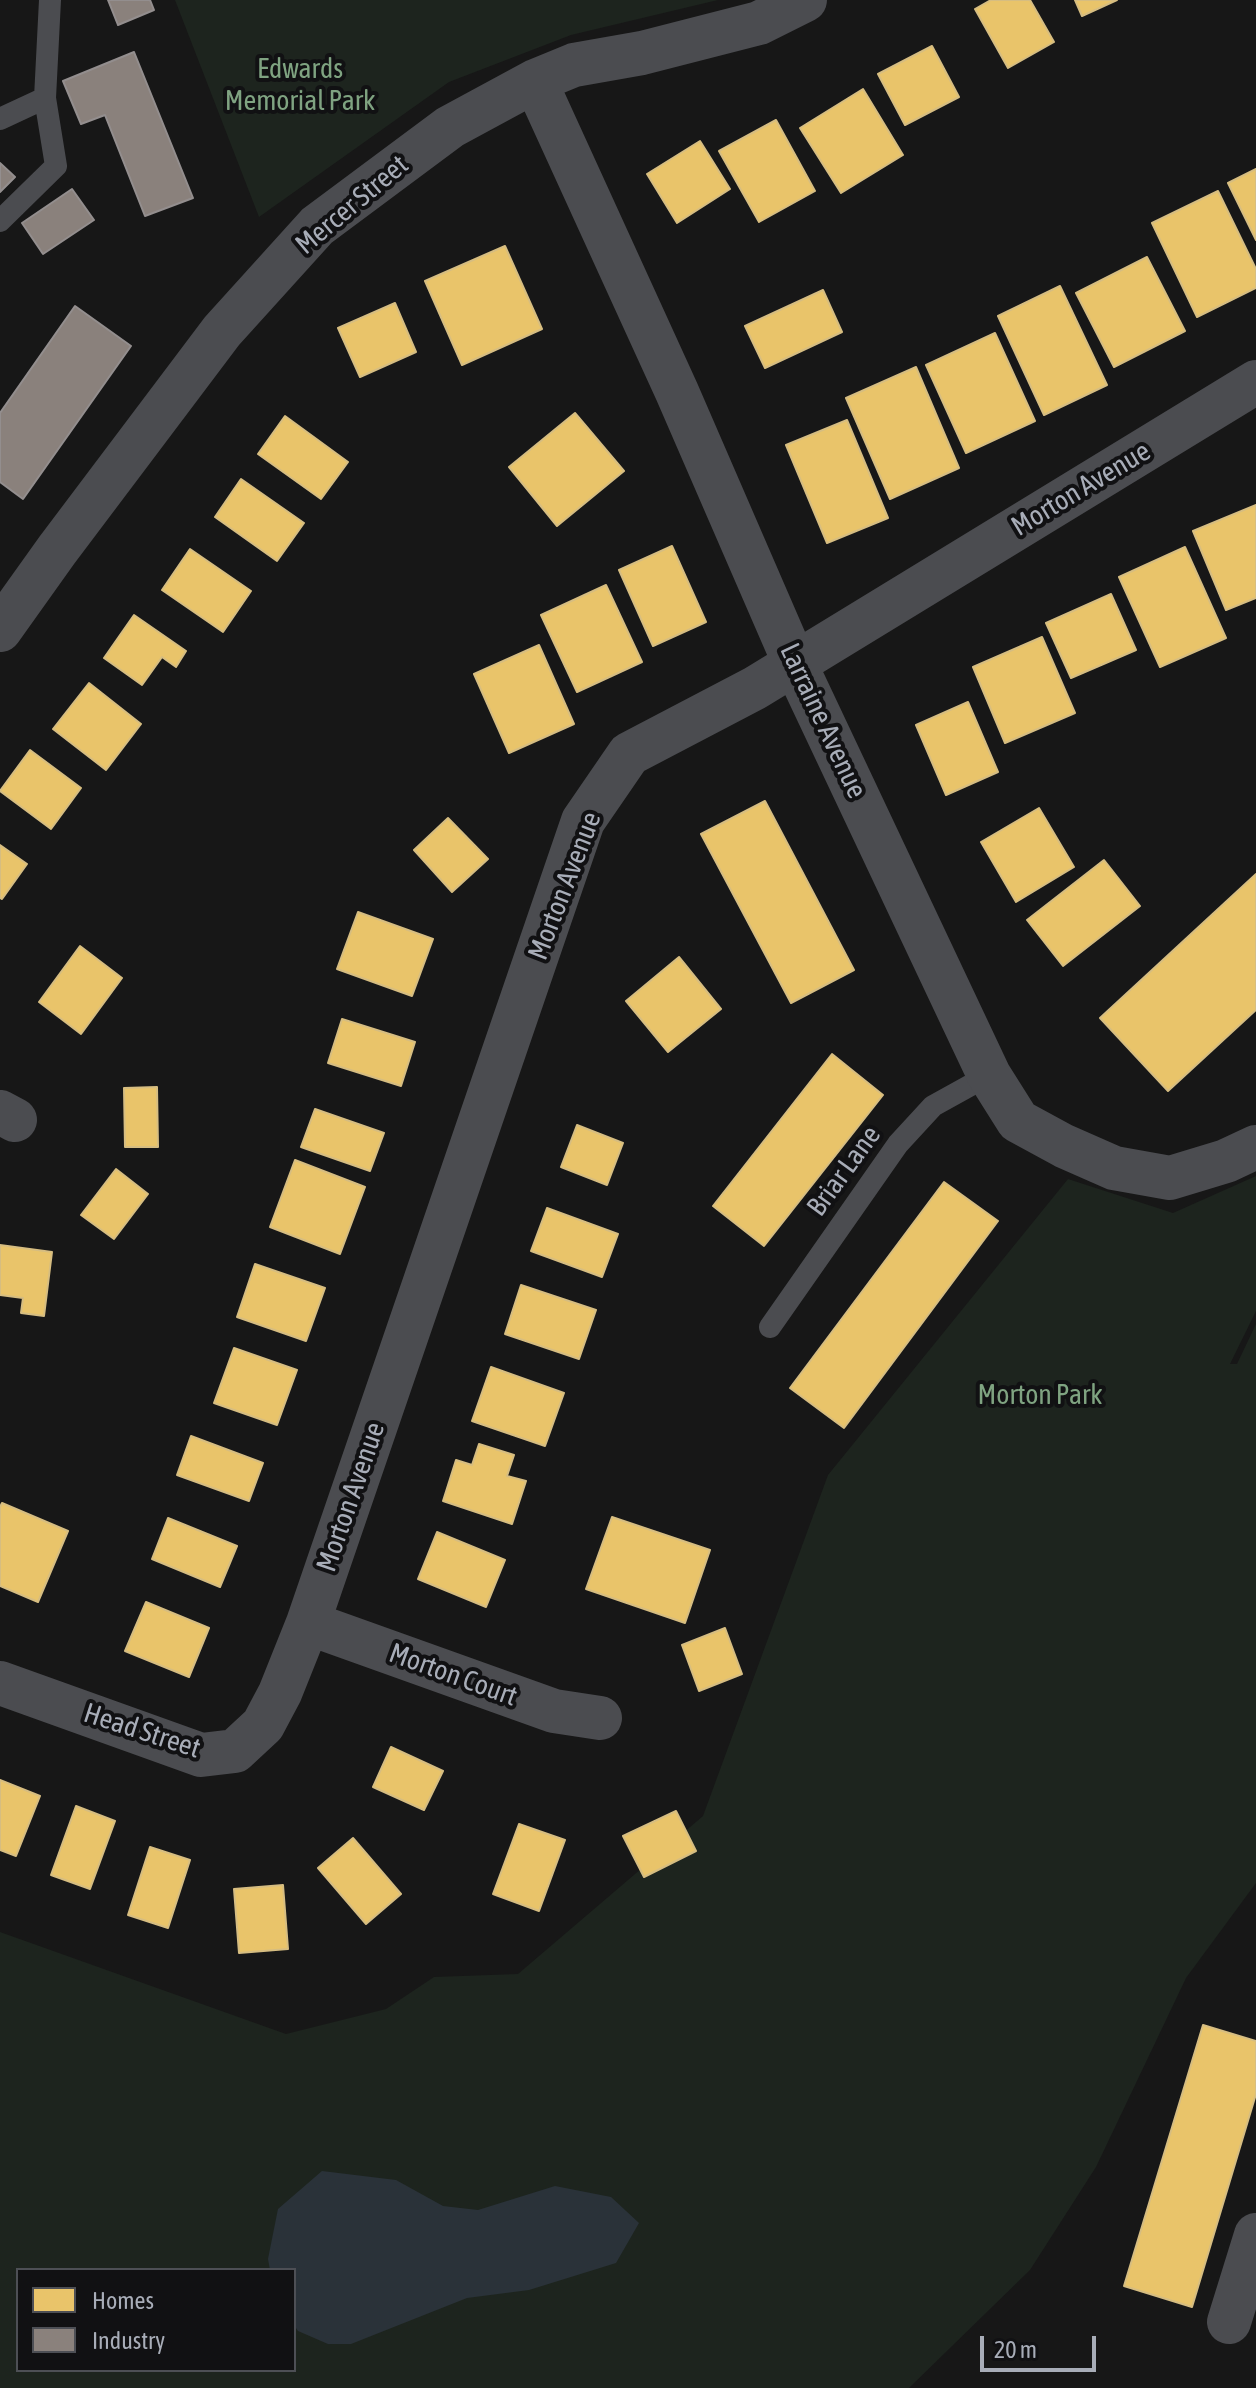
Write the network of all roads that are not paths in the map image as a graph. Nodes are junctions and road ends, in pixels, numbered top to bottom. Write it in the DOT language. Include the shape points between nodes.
graph roads {
  1 [pos="50,0"];
  2 [pos="805,0"];
  3 [pos="535,81"];
  4 [pos="45,98"];
  5 [pos="0,119"];
  6 [pos="0,221"];
  7 [pos="1256,382"];
  8 [pos="0,630"];
  9 [pos="795,664"];
  10 [pos="989,1075"];
  11 [pos="1256,1147"];
  12 [pos="770,1327"];
  13 [pos="308,1623"];
  14 [pos="0,1683"];
  15 [pos="600,1718"];
  16 [pos="1256,2235"];
  17 [pos="1229,2322"];
  1 -- 4 [label="lane"];
  2 -- 3 [label="street, Mercer Street" via="759,23 574,65"];
  3 -- 8 [label="street, Mercer Street" via="450,127 317,226 222,331"];
  3 -- 9 [label="street, Larraine Avenue"];
  4 -- 5 [label="lane"];
  4 -- 6 [label="lane" via="56,166"];
  7 -- 9 [label="street, Morton Avenue"];
  9 -- 10 [label="street, Larraine Avenue"];
  9 -- 13 [label="street, Morton Avenue" via="629,754 583,821"];
  10 -- 11 [label="street, Larraine Avenue" via="1018,1121 1114,1168 1170,1178"];
  10 -- 12 [label="lane, Briar Lane" via="933,1106 898,1144"];
  13 -- 14 [label="street, Head Street" via="263,1725 235,1751 201,1755"];
  13 -- 15 [label="street, Morton Court" via="554,1711"];
  16 -- 17 [label="street"];
}
